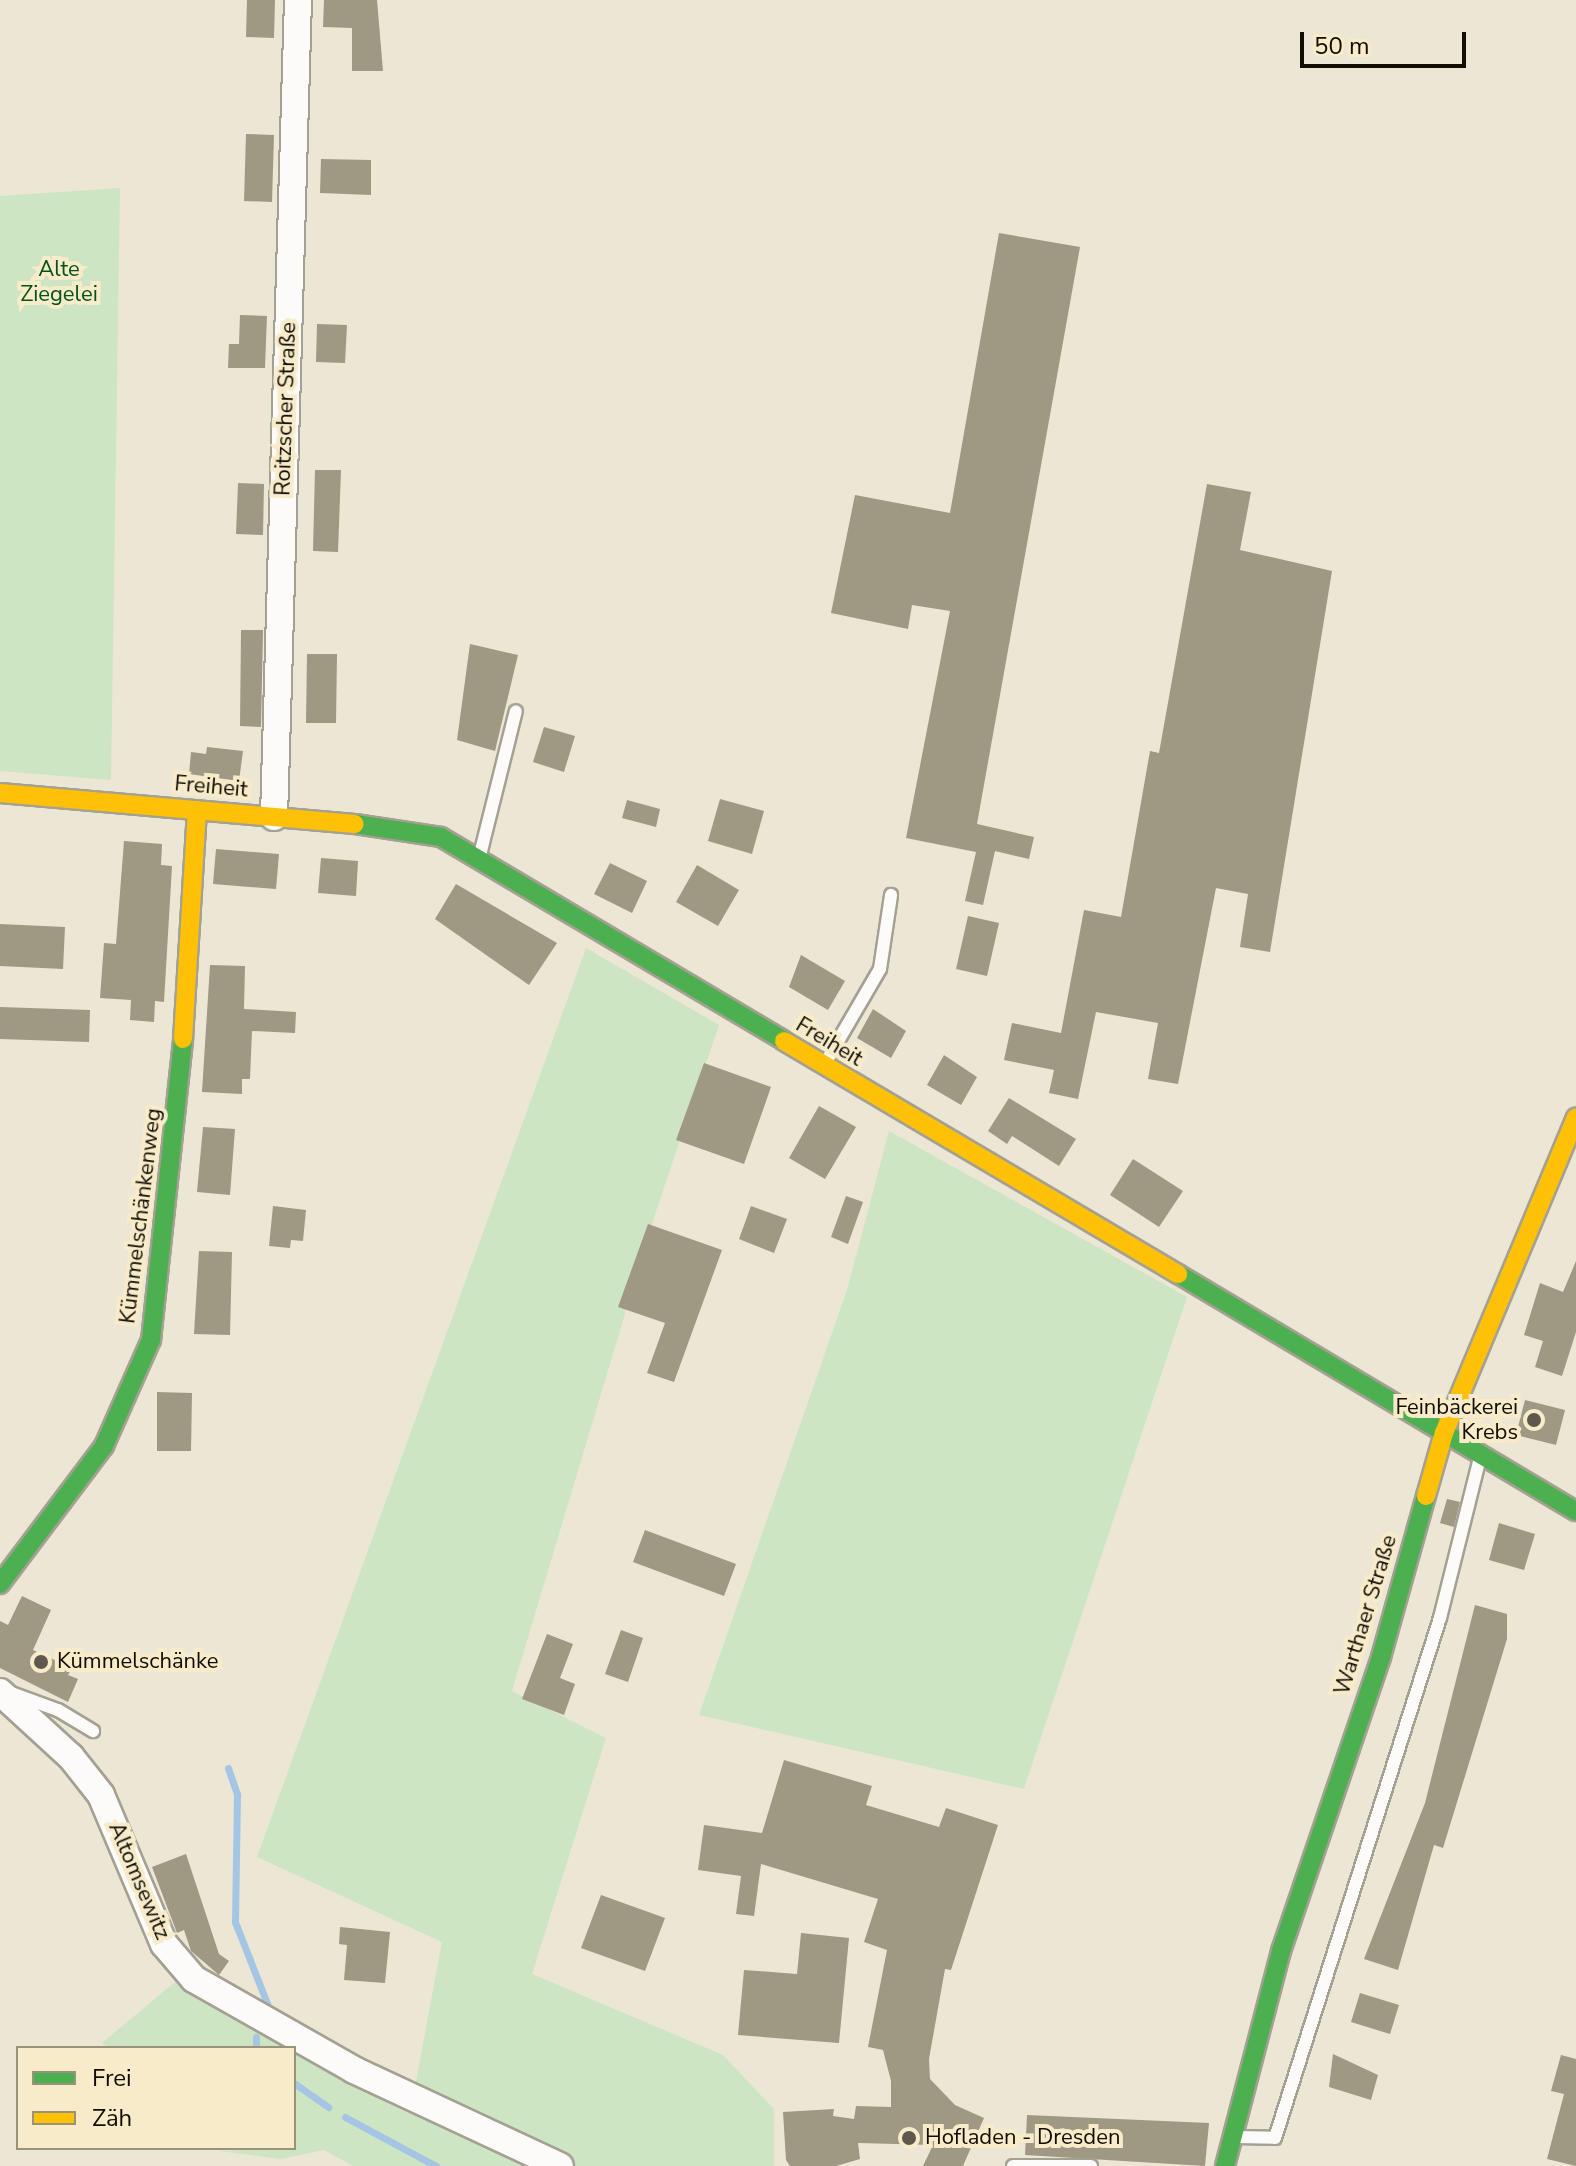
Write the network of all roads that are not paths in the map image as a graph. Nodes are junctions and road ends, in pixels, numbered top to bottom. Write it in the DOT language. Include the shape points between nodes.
graph roads {
  1 [pos="298,0"];
  2 [pos="516,711"];
  3 [pos="0,793"];
  4 [pos="197,810"];
  5 [pos="274,817"];
  6 [pos="479,858"];
  7 [pos="891,895"];
  8 [pos="823,1066"];
  9 [pos="1576,1118"];
  10 [pos="1569,1154"];
  11 [pos="1444,1433"];
  12 [pos="1481,1455"];
  13 [pos="1576,1511"];
  14 [pos="0,1584"];
  15 [pos="0,1692"];
  16 [pos="93,1731"];
  17 [pos="1230,2137"];
  18 [pos="560,2166"];
  19 [pos="1013,2166"];
  20 [pos="1091,2166"];
  21 [pos="1225,2166"];
  1 -- 5 [label="street, Roitzscher Straße"];
  2 -- 6 [label="lane"];
  3 -- 4 [label="street, Freiheit"];
  4 -- 5 [label="street, Freiheit"];
  4 -- 14 [label="street, Kümmelschänkenweg" via="177,1132 151,1340 104,1446"];
  5 -- 6 [label="street, Freiheit" via="424,831"];
  6 -- 8 [label="street, Freiheit"];
  7 -- 8 [label="lane" via="880,969"];
  8 -- 11 [label="street, Freiheit"];
  9 -- 10 [label="street, Warthaer Straße"];
  10 -- 11 [label="street, Warthaer Straße"];
  11 -- 12 [label="street, Freiheit"];
  11 -- 17 [label="street, Warthaer Straße" via="1381,1657 1281,1951"];
  12 -- 13 [label="street, Freiheit"];
  12 -- 17 [label="lane" via="1440,1618 1275,2138"];
  15 -- 16 [label="lane" via="58,1710"];
  15 -- 18 [label="street, Altomsewitz" via="63,1749 101,1795 164,1944 194,1979 354,2070"];
  17 -- 21 [label="street, Warthaer Straße"];
  19 -- 20 [label="lane"];
}
